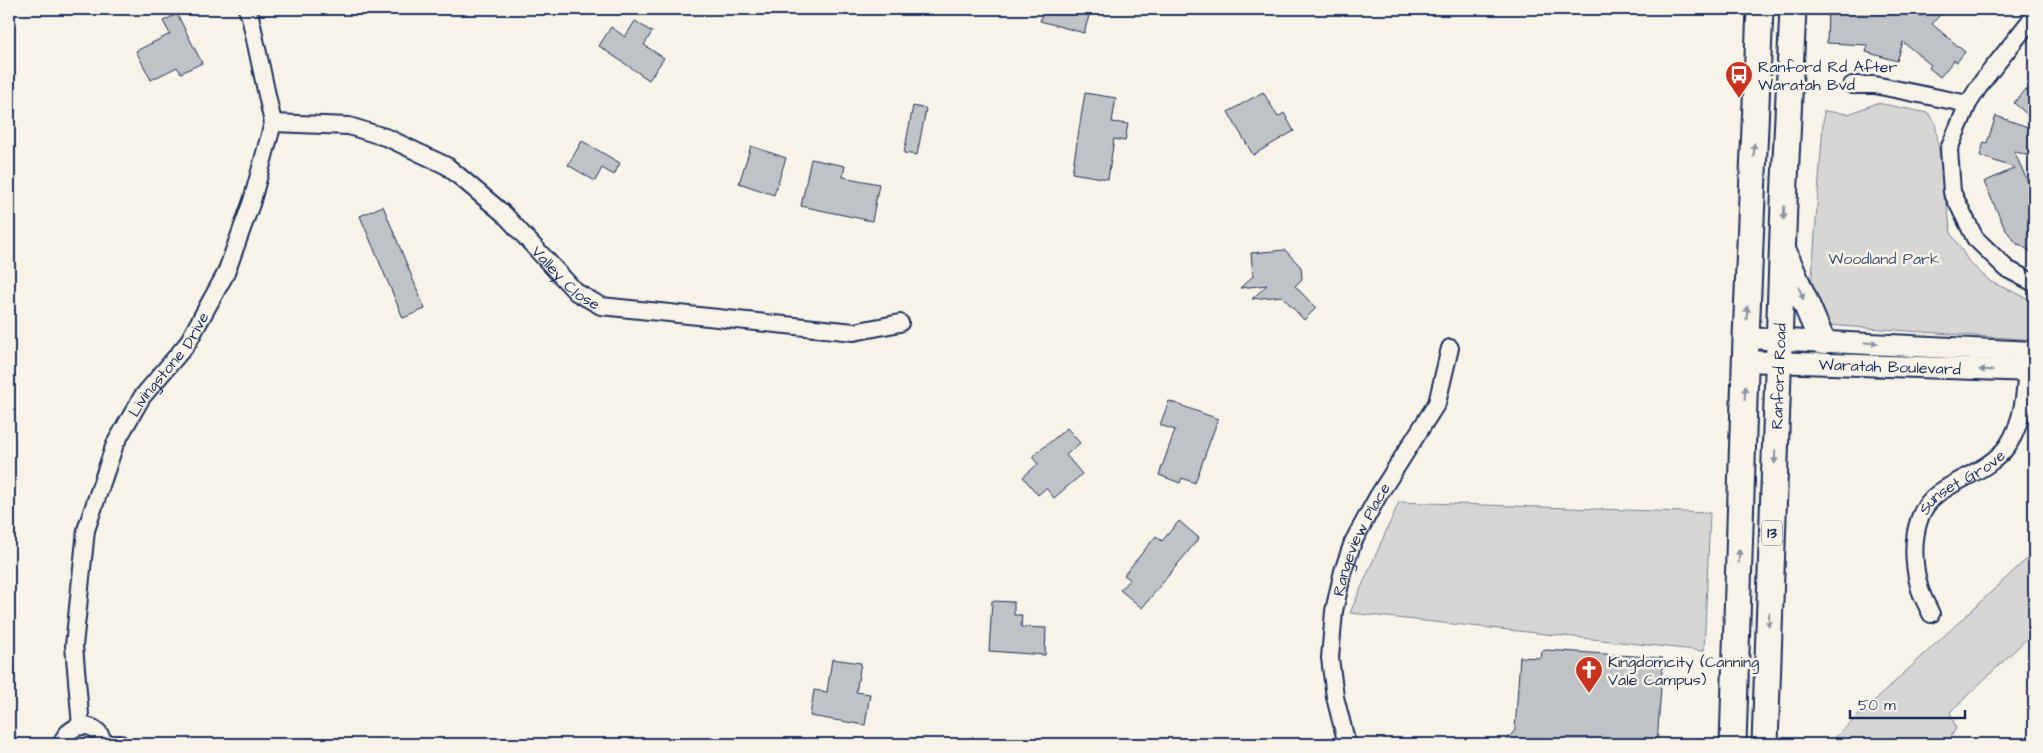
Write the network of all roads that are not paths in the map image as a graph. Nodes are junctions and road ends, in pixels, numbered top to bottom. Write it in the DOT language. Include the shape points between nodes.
graph roads {
  1 [pos="247,9"];
  2 [pos="1760,9"];
  3 [pos="1794,9"];
  4 [pos="2034,16"];
  5 [pos="1852,86"];
  6 [pos="1968,104"];
  7 [pos="273,123"];
  8 [pos="1782,248"];
  9 [pos="2034,283"];
  10 [pos="900,323"];
  11 [pos="1822,341"];
  12 [pos="1450,348"];
  13 [pos="1746,350"];
  14 [pos="1779,351"];
  15 [pos="2031,351"];
  16 [pos="2030,371"];
  17 [pos="1930,614"];
  18 [pos="81,726"];
  19 [pos="62,744"];
  20 [pos="120,744"];
  21 [pos="1347,744"];
  22 [pos="1733,744"];
  23 [pos="1765,744"];
  1 -- 7 [label="street, Livingstone Drive"];
  13 -- 2 [label="main road, Ranford Road / 13, one-way"];
  3 -- 8 [label="main road, Ranford Road / 13, one-way"];
  4 -- 6 [label="street"];
  5 -- 6 [label="street" via="1875,85"];
  6 -- 9 [label="street" via="1949,149 1952,192 1975,238 2007,269"];
  7 -- 10 [label="street, Valley Close" via="349,126 388,138 447,166 504,214 576,292 601,306 854,332"];
  7 -- 18 [label="street, Livingstone Drive" via="252,201 226,273 187,344 142,396 115,444 86,530 74,646"];
  8 -- 11 [label="main road, one-way"];
  8 -- 14 [label="main road, Ranford Road / 13"];
  11 -- 14 [label="street, Waratah Boulevard"];
  11 -- 15 [label="street, Waratah Boulevard, one-way"];
  12 -- 21 [label="street, Rangeview Place" via="1437,403 1378,496 1353,542 1343,571 1334,611 1330,658 1335,697"];
  13 -- 14 [label="street, Waratah Boulevard"];
  22 -- 13 [label="main road, Ranford Road / 13, one-way"];
  16 -- 14 [label="street, Waratah Boulevard, one-way"];
  14 -- 23 [label="main road, Ranford Road / 13, one-way"];
  15 -- 16 [label="street, Sunset Grove"];
  16 -- 17 [label="street, Sunset Grove" via="2008,445 1981,468 1938,492 1926,504 1917,521 1915,562 1919,587"];
  18 -- 19 [label="street" via="70,730"];
  18 -- 20 [label="street" via="92,728 104,744"];
}
